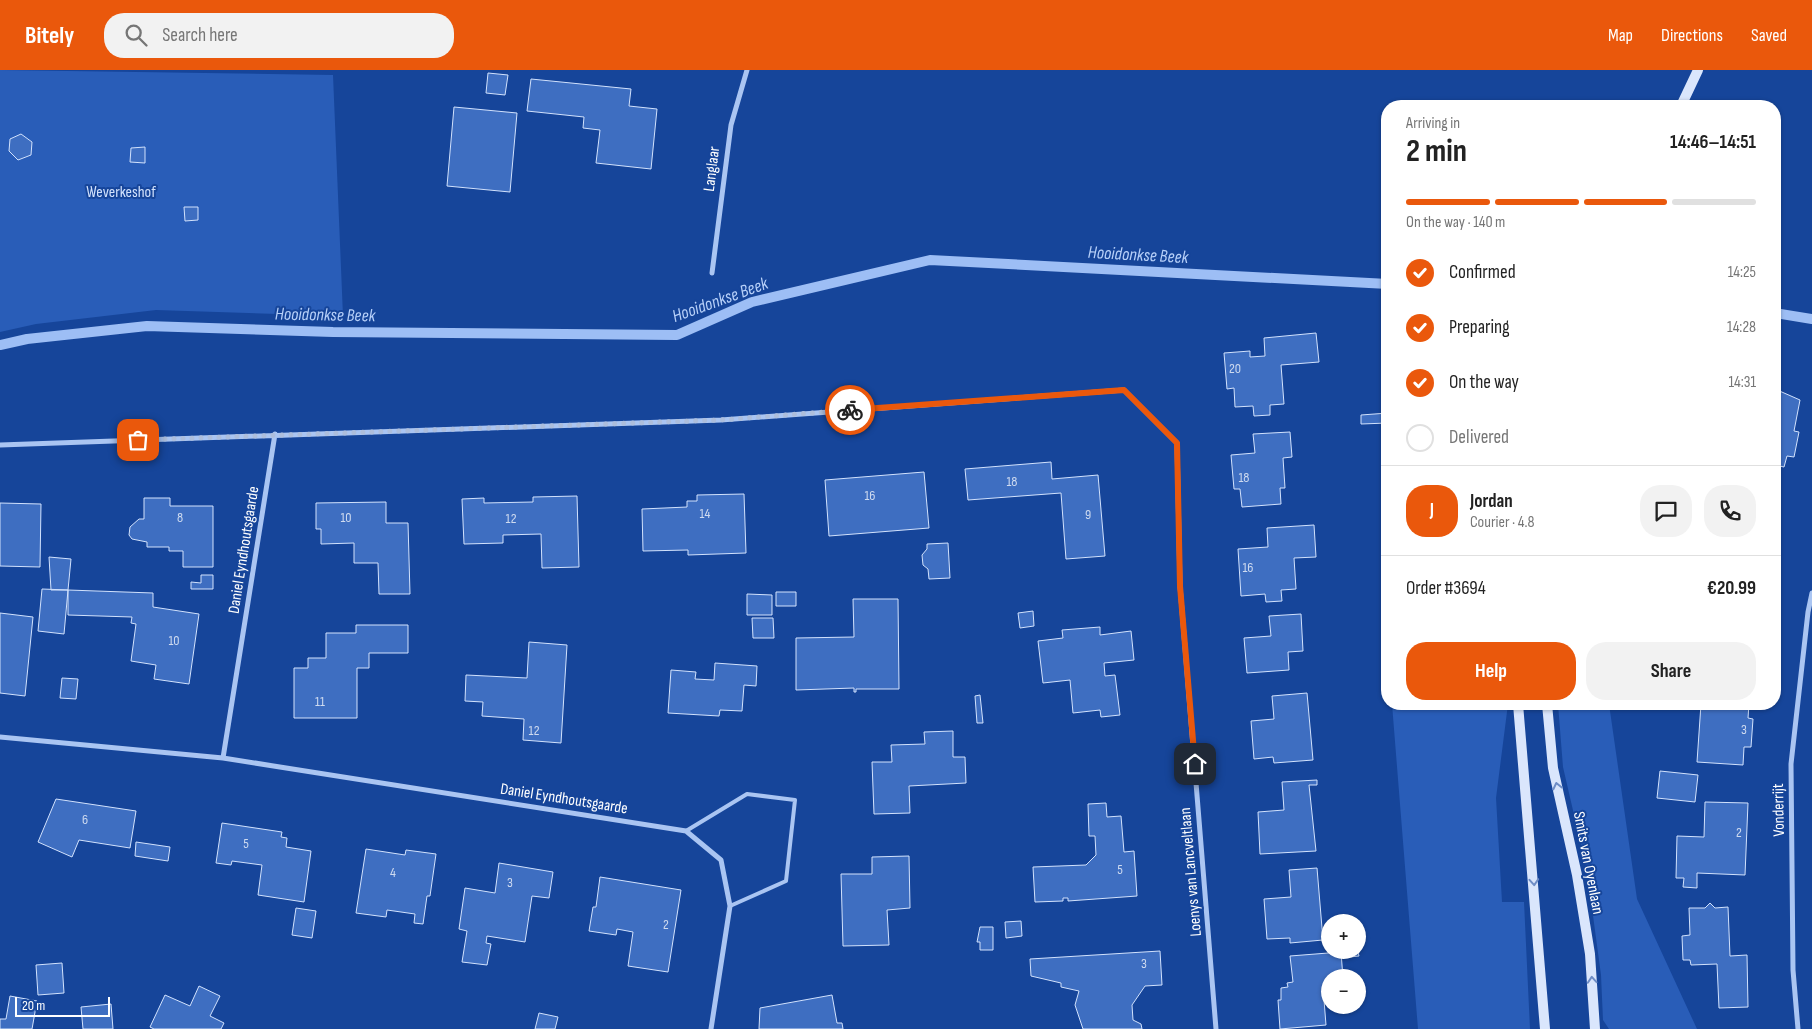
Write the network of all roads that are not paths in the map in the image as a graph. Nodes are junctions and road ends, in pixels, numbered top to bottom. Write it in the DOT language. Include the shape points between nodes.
graph roads {
  1 [pos="747,70"];
  2 [pos="1698,70"];
  3 [pos="1684,100"];
  4 [pos="712,273"];
  5 [pos="275,434"];
  6 [pos="0,445"];
  7 [pos="1812,593"];
  8 [pos="1518,710"];
  9 [pos="1548,710"];
  10 [pos="0,736"];
  11 [pos="224,758"];
  12 [pos="686,831"];
  13 [pos="730,906"];
  14 [pos="711,1029"];
  15 [pos="1216,1029"];
  16 [pos="1545,1029"];
  17 [pos="1595,1029"];
  18 [pos="1798,1029"];
  1 -- 4 [label="street, Langlaar" via="731,125"];
  2 -- 3 [label="main road"];
  5 -- 6 [label="street"];
  5 -- 11 [label="street, Daniel Eyndhoutsgaarde"];
  5 -- 15 [label="street, Loenys van Lancveltlaan" via="721,420 1124,390 1177,443 1180,586"];
  7 -- 18 [label="street, Vonderrijt" via="1791,764 1793,970"];
  8 -- 16 [label="main road, one-way"];
  17 -- 9 [label="main road, Smits van Oyenlaan, one-way" via="1590,954 1577,875 1553,768"];
  10 -- 11 [label="street, Daniel Eyndhoutsgaarde"];
  11 -- 12 [label="street, Daniel Eyndhoutsgaarde"];
  12 -- 13 [label="street" via="721,860"];
  12 -- 13 [label="lane" via="747,794 795,800 786,881"];
  13 -- 14 [label="street"];
}
